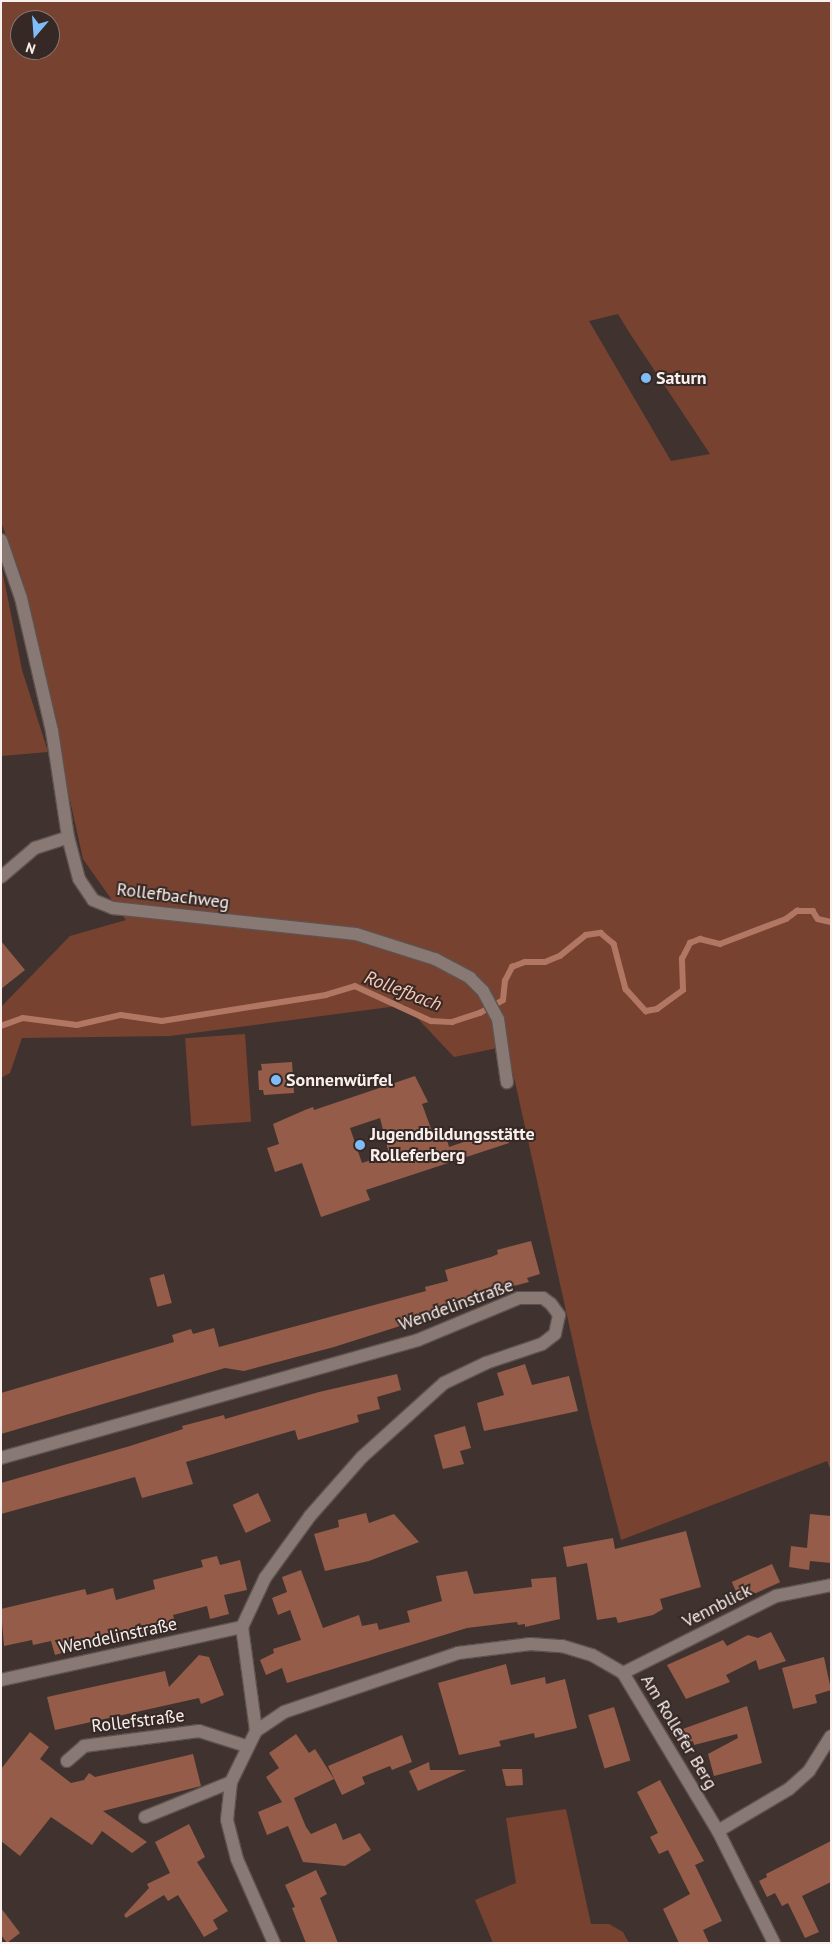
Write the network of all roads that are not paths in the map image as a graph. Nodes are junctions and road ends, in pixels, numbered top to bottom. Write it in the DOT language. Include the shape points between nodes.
graph roads {
  1 [pos="1,540"];
  2 [pos="68,837"];
  3 [pos="1,877"];
  4 [pos="507,1082"];
  5 [pos="1,1458"];
  6 [pos="831,1584"];
  7 [pos="242,1627"];
  8 [pos="623,1673"];
  9 [pos="1,1680"];
  10 [pos="256,1731"];
  11 [pos="831,1736"];
  12 [pos="246,1746"];
  13 [pos="67,1761"];
  14 [pos="231,1782"];
  15 [pos="145,1816"];
  16 [pos="718,1831"];
  17 [pos="274,1943"];
  18 [pos="774,1943"];
  1 -- 2 [label="street, Rollefbachweg" via="21,598 52,731"];
  2 -- 3 [label="street" via="35,848"];
  2 -- 4 [label="street, Rollefbachweg" via="79,880 94,900 113,908 356,934 435,959 470,978 483,991 498,1019"];
  5 -- 7 [label="street, Wendelinstraße" via="418,1340 519,1298 543,1298 551,1304 559,1315 555,1334 542,1344 486,1363 444,1383 362,1457 310,1516 265,1578"];
  6 -- 8 [label="street, Vennblick" via="776,1596"];
  7 -- 9 [label="street, Wendelinstraße"];
  7 -- 10 [label="street"];
  8 -- 10 [label="street, Am Rollefer Berg" via="592,1656 562,1646 530,1644 458,1653 284,1712"];
  8 -- 16 [label="street, Am Rollefer Berg"];
  10 -- 12 [label="street"];
  11 -- 16 [label="street" via="809,1772 790,1789"];
  12 -- 13 [label="street, Rollefstraße" via="199,1731 84,1746"];
  12 -- 14 [label="street"];
  14 -- 15 [label="street"];
  14 -- 17 [label="street" via="227,1820 237,1859"];
  16 -- 18 [label="street, Am Rollefer Berg"];
}
